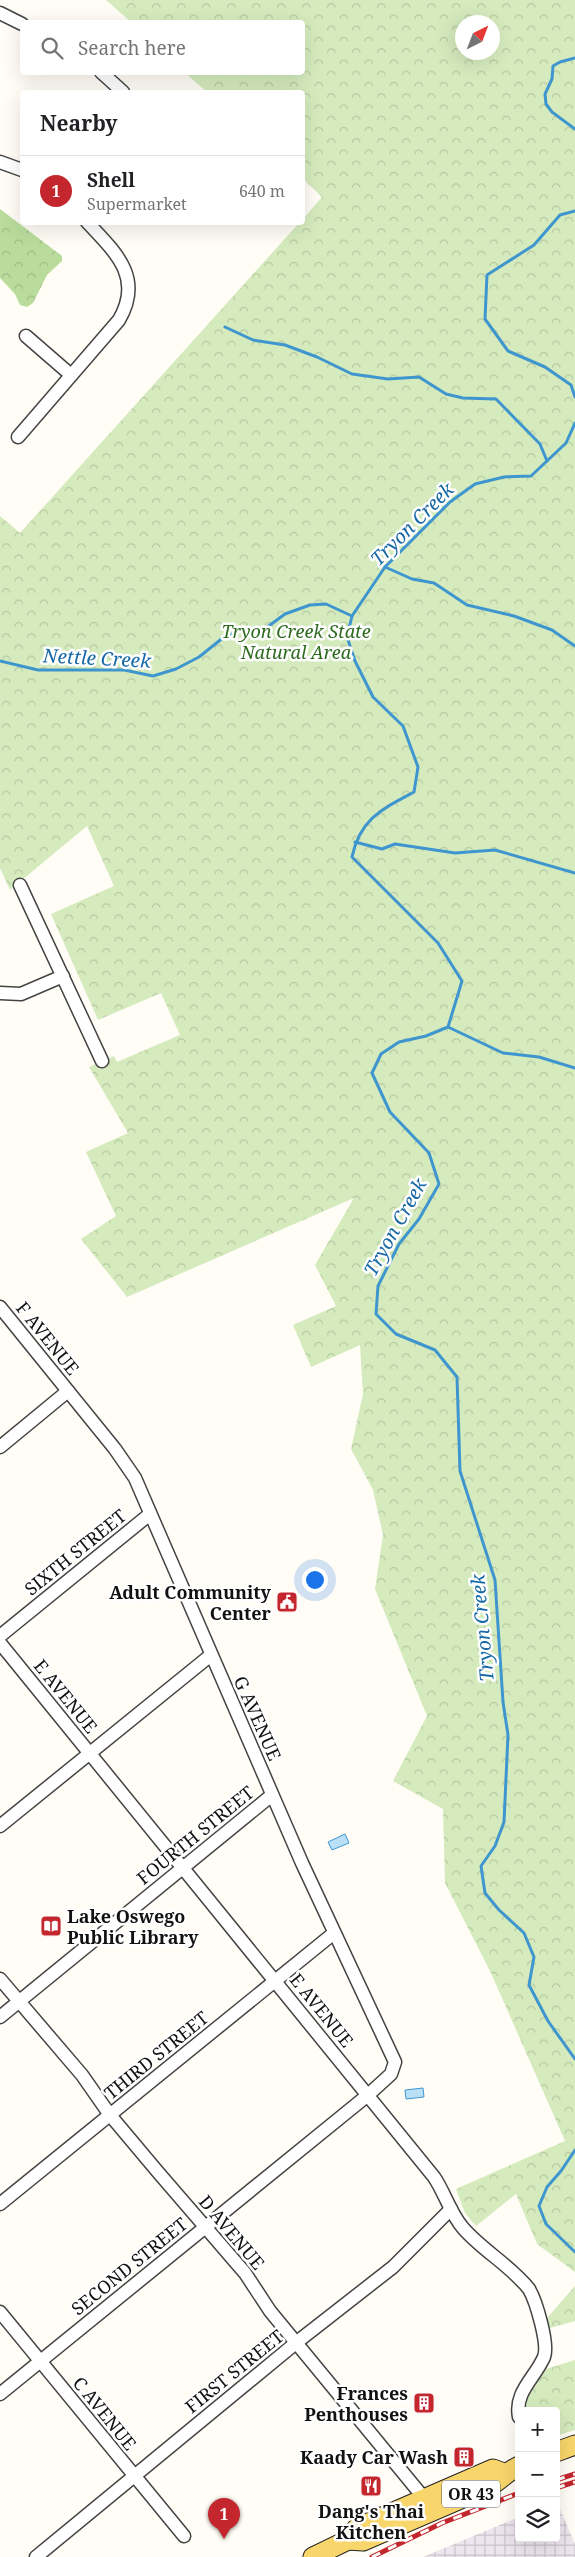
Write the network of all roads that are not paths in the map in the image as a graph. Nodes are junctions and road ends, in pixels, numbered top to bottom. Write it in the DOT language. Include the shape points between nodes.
graph roads {
  1 [pos="0,13"];
  2 [pos="20,23"];
  3 [pos="104,75"];
  4 [pos="121,90"];
  5 [pos="0,162"];
  6 [pos="20,169"];
  7 [pos="90,225"];
  8 [pos="26,336"];
  9 [pos="71,375"];
  10 [pos="18,437"];
  11 [pos="20,885"];
  12 [pos="63,976"];
  13 [pos="0,993"];
  14 [pos="102,1061"];
  15 [pos="0,1307"];
  16 [pos="68,1391"];
  17 [pos="0,1447"];
  18 [pos="150,1514"];
  19 [pos="0,1636"];
  20 [pos="0,1643"];
  21 [pos="211,1655"];
  22 [pos="90,1753"];
  23 [pos="272,1795"];
  24 [pos="0,1826"];
  25 [pos="183,1868"];
  26 [pos="334,1933"];
  27 [pos="0,1978"];
  28 [pos="275,1981"];
  29 [pos="18,2002"];
  30 [pos="0,2016"];
  31 [pos="394,2069"];
  32 [pos="368,2095"];
  33 [pos="110,2115"];
  34 [pos="0,2204"];
  35 [pos="451,2209"];
  36 [pos="204,2227"];
  37 [pos="0,2312"];
  38 [pos="297,2342"];
  39 [pos="40,2361"];
  40 [pos="0,2394"];
  41 [pos="519,2407"];
  42 [pos="575,2445"];
  43 [pos="560,2451"];
  44 [pos="511,2469"];
  45 [pos="134,2476"];
  46 [pos="429,2505"];
  47 [pos="184,2536"];
  48 [pos="36,2557"];
  49 [pos="314,2557"];
  1 -- 2 [label="street"];
  3 -- 4 [label="street"];
  5 -- 6 [label="street"];
  7 -- 9 [label="street" via="118,256 130,293 119,320"];
  8 -- 9 [label="street"];
  9 -- 10 [label="street"];
  11 -- 12 [label="street"];
  12 -- 13 [label="street" via="21,994"];
  12 -- 14 [label="street"];
  15 -- 16 [label="street, F AVENUE"];
  16 -- 17 [label="street"];
  16 -- 18 [label="street, G AVENUE" via="129,1468"];
  18 -- 19 [label="street, SIXTH STREET"];
  18 -- 21 [label="street, G AVENUE"];
  20 -- 22 [label="street, E AVENUE"];
  21 -- 22 [label="street"];
  21 -- 23 [label="street, G AVENUE"];
  22 -- 24 [label="street"];
  22 -- 25 [label="street, E AVENUE"];
  23 -- 25 [label="street, FOURTH STREET"];
  23 -- 26 [label="street, G AVENUE"];
  25 -- 28 [label="street, E AVENUE"];
  25 -- 29 [label="street, FOURTH STREET"];
  26 -- 28 [label="street, THIRD STREET"];
  26 -- 31 [label="street, G AVENUE" via="395,2060"];
  27 -- 29 [label="street, D AVENUE"];
  28 -- 32 [label="street, E AVENUE"];
  28 -- 33 [label="street, THIRD STREET"];
  29 -- 30 [label="street, FOURTH STREET"];
  29 -- 33 [label="street, D AVENUE" via="82,2075"];
  31 -- 32 [label="street, SECOND STREET"];
  32 -- 35 [label="street, E AVENUE" via="434,2177"];
  32 -- 36 [label="street, SECOND STREET"];
  33 -- 34 [label="street, THIRD STREET"];
  33 -- 36 [label="street, D AVENUE"];
  35 -- 38 [label="street, FIRST STREET" via="393,2267"];
  35 -- 41 [label="street, E AVENUE" via="464,2229 520,2278 533,2297 545,2352 519,2399"];
  36 -- 38 [label="street, D AVENUE" via="245,2272 270,2311"];
  36 -- 39 [label="street, SECOND STREET"];
  37 -- 39 [label="street, C AVENUE"];
  38 -- 45 [label="street, FIRST STREET"];
  38 -- 46 [label="street, D AVENUE"];
  39 -- 40 [label="street, SECOND STREET"];
  39 -- 45 [label="street, C AVENUE"];
  42 -- 43 [label="main road"];
  44 -- 46 [label="main road, OR 43" via="493,2470"];
  45 -- 47 [label="street, C AVENUE"];
  45 -- 48 [label="street, FIRST STREET"];
  46 -- 49 [label="main road, OR 43" via="357,2528 348,2540"];
}
